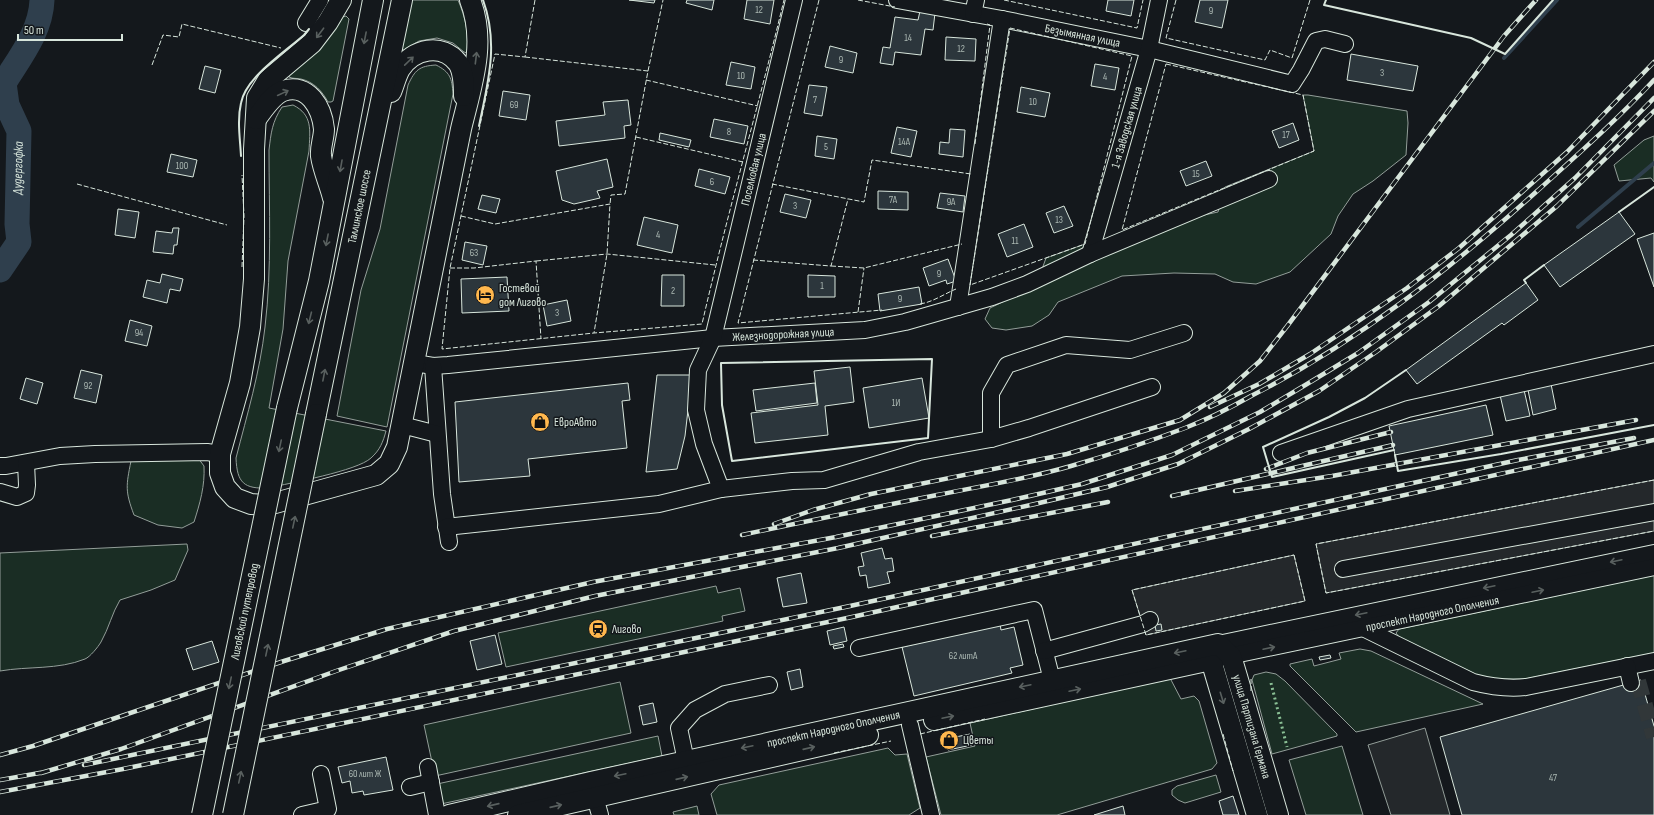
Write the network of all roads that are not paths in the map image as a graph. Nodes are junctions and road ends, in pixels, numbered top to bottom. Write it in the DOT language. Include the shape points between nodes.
graph roads {
  1 [pos="320,0"];
  2 [pos="341,0"];
  3 [pos="373,0"];
  4 [pos="402,0"];
  5 [pos="470,0"];
  6 [pos="794,0"];
  7 [pos="897,0"];
  8 [pos="1159,0"];
  9 [pos="975,7"];
  10 [pos="1002,19"];
  11 [pos="306,23"];
  12 [pos="1345,44"];
  13 [pos="1149,49"];
  14 [pos="466,109"];
  15 [pos="256,120"];
  16 [pos="374,133"];
  17 [pos="1269,179"];
  18 [pos="335,202"];
  19 [pos="1090,254"];
  20 [pos="958,307"];
  21 [pos="1184,333"];
  22 [pos="713,338"];
  23 [pos="1654,354"];
  24 [pos="424,364"];
  25 [pos="1152,387"];
  26 [pos="288,408"];
  27 [pos="402,425"];
  28 [pos="437,434"];
  29 [pos="991,439"];
  30 [pos="1281,453"];
  31 [pos="220,454"];
  32 [pos="26,463"];
  33 [pos="0,466"];
  34 [pos="721,489"];
  35 [pos="0,492"];
  36 [pos="1654,512"];
  37 [pos="1654,552"];
  38 [pos="1654,567"];
  39 [pos="1343,569"];
  40 [pos="1150,620"];
  41 [pos="1363,628"];
  42 [pos="859,648"];
  43 [pos="1044,651"];
  44 [pos="1220,654"];
  45 [pos="1654,661"];
  46 [pos="1630,666"];
  47 [pos="1052,680"];
  48 [pos="1634,682"];
  49 [pos="769,684"];
  50 [pos="910,725"];
  51 [pos="686,761"];
  52 [pos="321,774"];
  53 [pos="410,787"];
  54 [pos="598,806"];
  55 [pos="202,815"];
  56 [pos="232,815"];
  57 [pos="302,815"];
  58 [pos="438,815"];
  59 [pos="449,815"];
  60 [pos="518,815"];
  61 [pos="931,815"];
  62 [pos="1257,815"];
  63 [pos="1278,815"];
  1 -- 11 [label="street"];
  2 -- 15 [label="main road, one-way" via="312,43 268,80 257,98"];
  3 -- 18 [label="main road, Таллинское шоссе, one-way"];
  4 -- 16 [label="main road, Таллинское шоссе"];
  14 -- 5 [label="main road, one-way" via="474,79 478,35"];
  6 -- 22 [label="street, Поселковая улица"];
  7 -- 9 [label="street, Безымянная улица"];
  8 -- 13 [label="street, 1-я Заводская улица"];
  9 -- 10 [label="street, Безымянная улица"];
  10 -- 13 [label="street, Безымянная улица"];
  10 -- 20 [label="street"];
  12 -- 13 [label="street, Безымянная улица" via="1324,39 1316,41 1292,84"];
  13 -- 19 [label="street, 1-я Заводская улица"];
  16 -- 14 [label="main road, one-way" via="400,69 422,51 443,52 458,64 463,76"];
  14 -- 24 [label="main road"];
  15 -- 18 [label="main road, one-way" via="270,101 283,91 297,89 312,97 320,112 324,129 321,156"];
  15 -- 31 [label="main road" via="251,319 240,383"];
  56 -- 16 [label="main road, Таллинское шоссе, one-way, bridge"];
  17 -- 19 [label="street, Железнодорожная улица"];
  18 -- 26 [label="main road, Таллинское шоссе, one-way"];
  19 -- 20 [label="street, Железнодорожная улица" via="1027,284"];
  20 -- 22 [label="street, Железнодорожная улица" via="865,330"];
  21 -- 29 [label="street" via="1130,350 1066,345 1007,364 991,393"];
  22 -- 24 [label="street, Железнодорожная улица"];
  22 -- 34 [label="street, Поселковая улица" via="698,370 696,410 704,444"];
  23 -- 30 [label="street" via="1408,409"];
  24 -- 27 [label="main road"];
  24 -- 28 [label="street"];
  25 -- 29 [label="street"];
  26 -- 55 [label="main road, Лиговский путепровод, one-way, bridge"];
  27 -- 28 [label="street"];
  27 -- 31 [label="main road" via="397,447 389,464 376,475 268,505 251,504 235,498 224,486 220,473"];
  28 -- 34 [label="street" via="448,534 659,504"];
  29 -- 34 [label="street" via="919,452 824,480"];
  31 -- 32 [label="street" via="95,454 60,456"];
  32 -- 33 [label="street"];
  32 -- 35 [label="street" via="26,493 17,497"];
  36 -- 39 [label="street"];
  37 -- 44 [label="street, проспект Народного Ополчения, one-way"];
  41 -- 38 [label="street, проспект Народного Ополчения, one-way"];
  40 -- 43 [label="street"];
  44 -- 41 [label="street, проспект Народного Ополчения, one-way"];
  41 -- 46 [label="street" via="1474,682 1493,687 1526,687"];
  42 -- 43 [label="street" via="1034,610"];
  43 -- 47 [label="street"];
  44 -- 47 [label="main road, проспект Народного Ополчения, one-way"];
  50 -- 44 [label="main road, проспект Народного Ополчения, one-way"];
  44 -- 62 [label="main road, улица Партизана Германа, one-way"];
  44 -- 63 [label="main road, улица Партизана Германа"];
  45 -- 46 [label="street"];
  46 -- 48 [label="street"];
  47 -- 51 [label="main road, проспект Народного Ополчения, one-way"];
  49 -- 51 [label="street" via="725,694 695,710 679,728"];
  54 -- 50 [label="main road, проспект Народного Ополчения, one-way"];
  50 -- 61 [label="street"];
  51 -- 59 [label="main road, проспект Народного Ополчения, one-way"];
  52 -- 57 [label="street" via="328,809"];
  53 -- 58 [label="street" via="429,775"];
  60 -- 54 [label="main road, проспект Народного Ополчения, one-way"];
}
